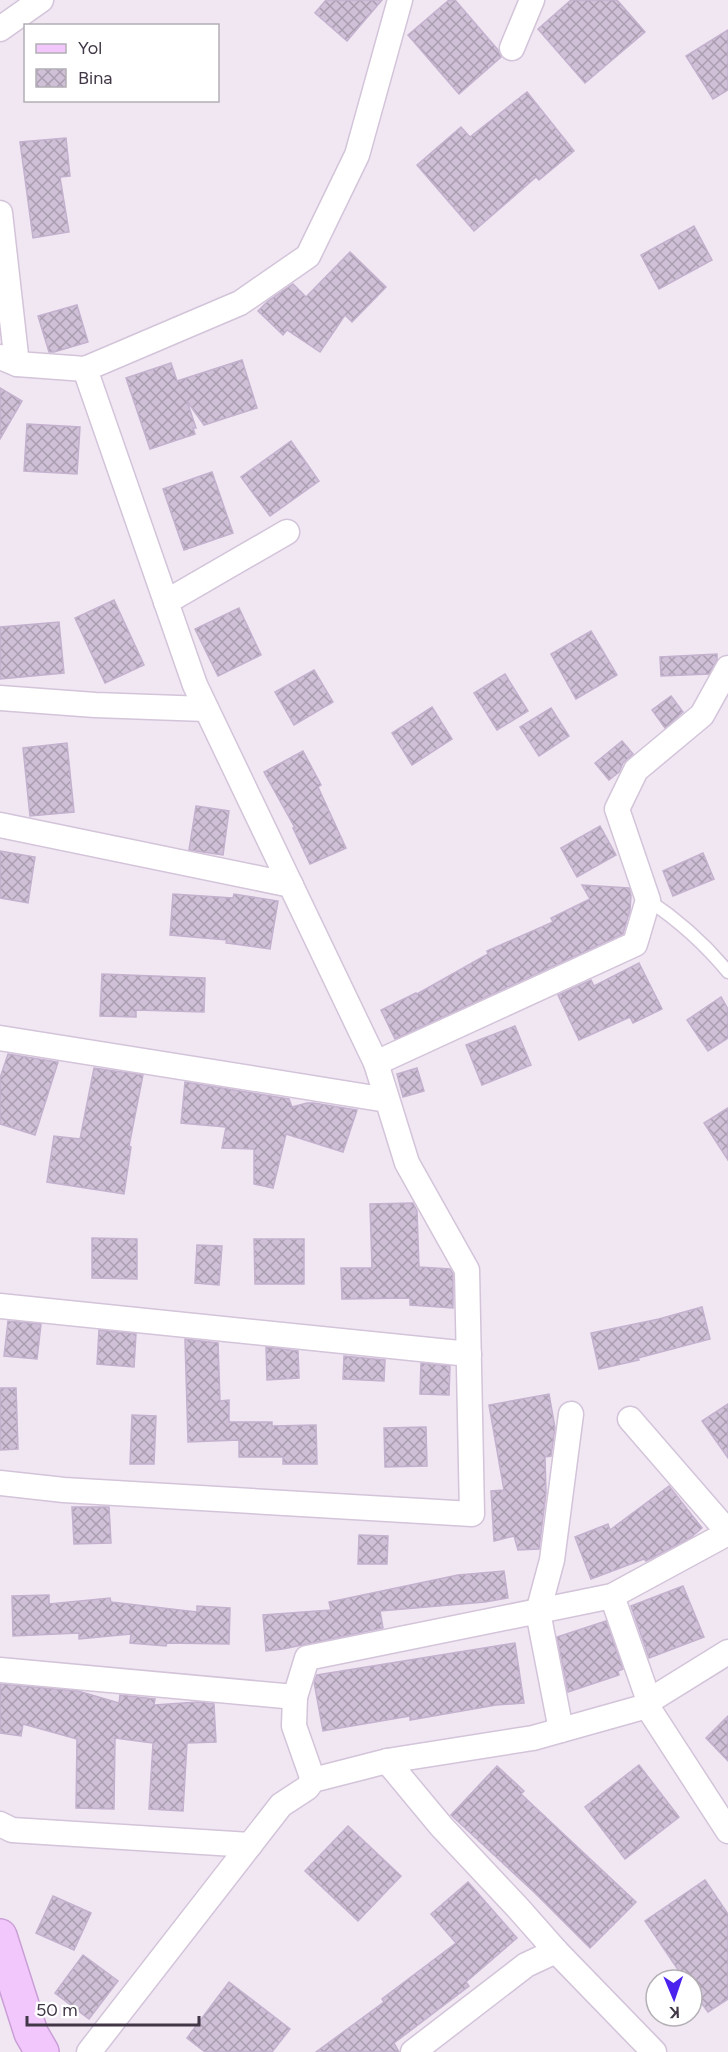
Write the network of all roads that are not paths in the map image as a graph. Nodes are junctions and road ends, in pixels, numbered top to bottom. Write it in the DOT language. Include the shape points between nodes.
graph roads {
  1 [pos="41,0"];
  2 [pos="400,0"];
  3 [pos="532,0"];
  4 [pos="0,29"];
  5 [pos="512,48"];
  6 [pos="0,213"];
  7 [pos="9,360"];
  8 [pos="85,369"];
  9 [pos="287,532"];
  10 [pos="166,602"];
  11 [pos="728,668"];
  12 [pos="0,698"];
  13 [pos="206,709"];
  14 [pos="0,825"];
  15 [pos="291,885"];
  16 [pos="648,900"];
  17 [pos="728,972"];
  18 [pos="0,1038"];
  19 [pos="376,1063"];
  20 [pos="387,1100"];
  21 [pos="0,1306"];
  22 [pos="469,1354"];
  23 [pos="571,1414"];
  24 [pos="630,1419"];
  25 [pos="0,1483"];
  26 [pos="728,1532"];
  27 [pos="612,1596"];
  28 [pos="538,1612"];
  29 [pos="728,1652"];
  30 [pos="0,1670"];
  31 [pos="295,1697"];
  32 [pos="648,1704"];
  33 [pos="561,1730"];
  34 [pos="387,1761"];
  35 [pos="313,1780"];
  36 [pos="0,1824"];
  37 [pos="728,1831"];
  38 [pos="250,1845"];
  39 [pos="0,1936"];
  40 [pos="556,1951"];
  41 [pos="42,2052"];
  42 [pos="89,2052"];
  43 [pos="413,2052"];
  44 [pos="654,2052"];
  1 -- 4 [label="street"];
  2 -- 8 [label="street" via="357,155 308,255 240,303"];
  3 -- 5 [label="street"];
  6 -- 7 [label="street"];
  7 -- 8 [label="street"];
  8 -- 10 [label="street"];
  9 -- 10 [label="street"];
  10 -- 13 [label="street"];
  11 -- 16 [label="street" via="702,715 636,770 617,809"];
  12 -- 13 [label="street"];
  13 -- 15 [label="street"];
  14 -- 15 [label="street"];
  15 -- 19 [label="street"];
  16 -- 17 [label="lane" via="712,952"];
  16 -- 19 [label="street" via="635,944"];
  18 -- 20 [label="street"];
  19 -- 20 [label="street"];
  20 -- 22 [label="street" via="407,1163 467,1270"];
  21 -- 22 [label="street"];
  22 -- 25 [label="street" via="472,1514"];
  23 -- 28 [label="street" via="552,1560"];
  24 -- 26 [label="street"];
  26 -- 27 [label="street"];
  27 -- 28 [label="street"];
  27 -- 32 [label="street"];
  28 -- 31 [label="street" via="308,1658"];
  28 -- 33 [label="street"];
  29 -- 32 [label="street"];
  30 -- 31 [label="street"];
  31 -- 35 [label="street" via="294,1726"];
  32 -- 33 [label="street"];
  32 -- 37 [label="street"];
  33 -- 34 [label="street"];
  34 -- 35 [label="street"];
  34 -- 40 [label="street"];
  35 -- 38 [label="street" via="281,1805"];
  36 -- 38 [label="street" via="12,1830"];
  38 -- 42 [label="street"];
  39 -- 41 [label="street" via="31,2032"];
  40 -- 43 [label="street" via="526,1965"];
  40 -- 44 [label="street"];
}
